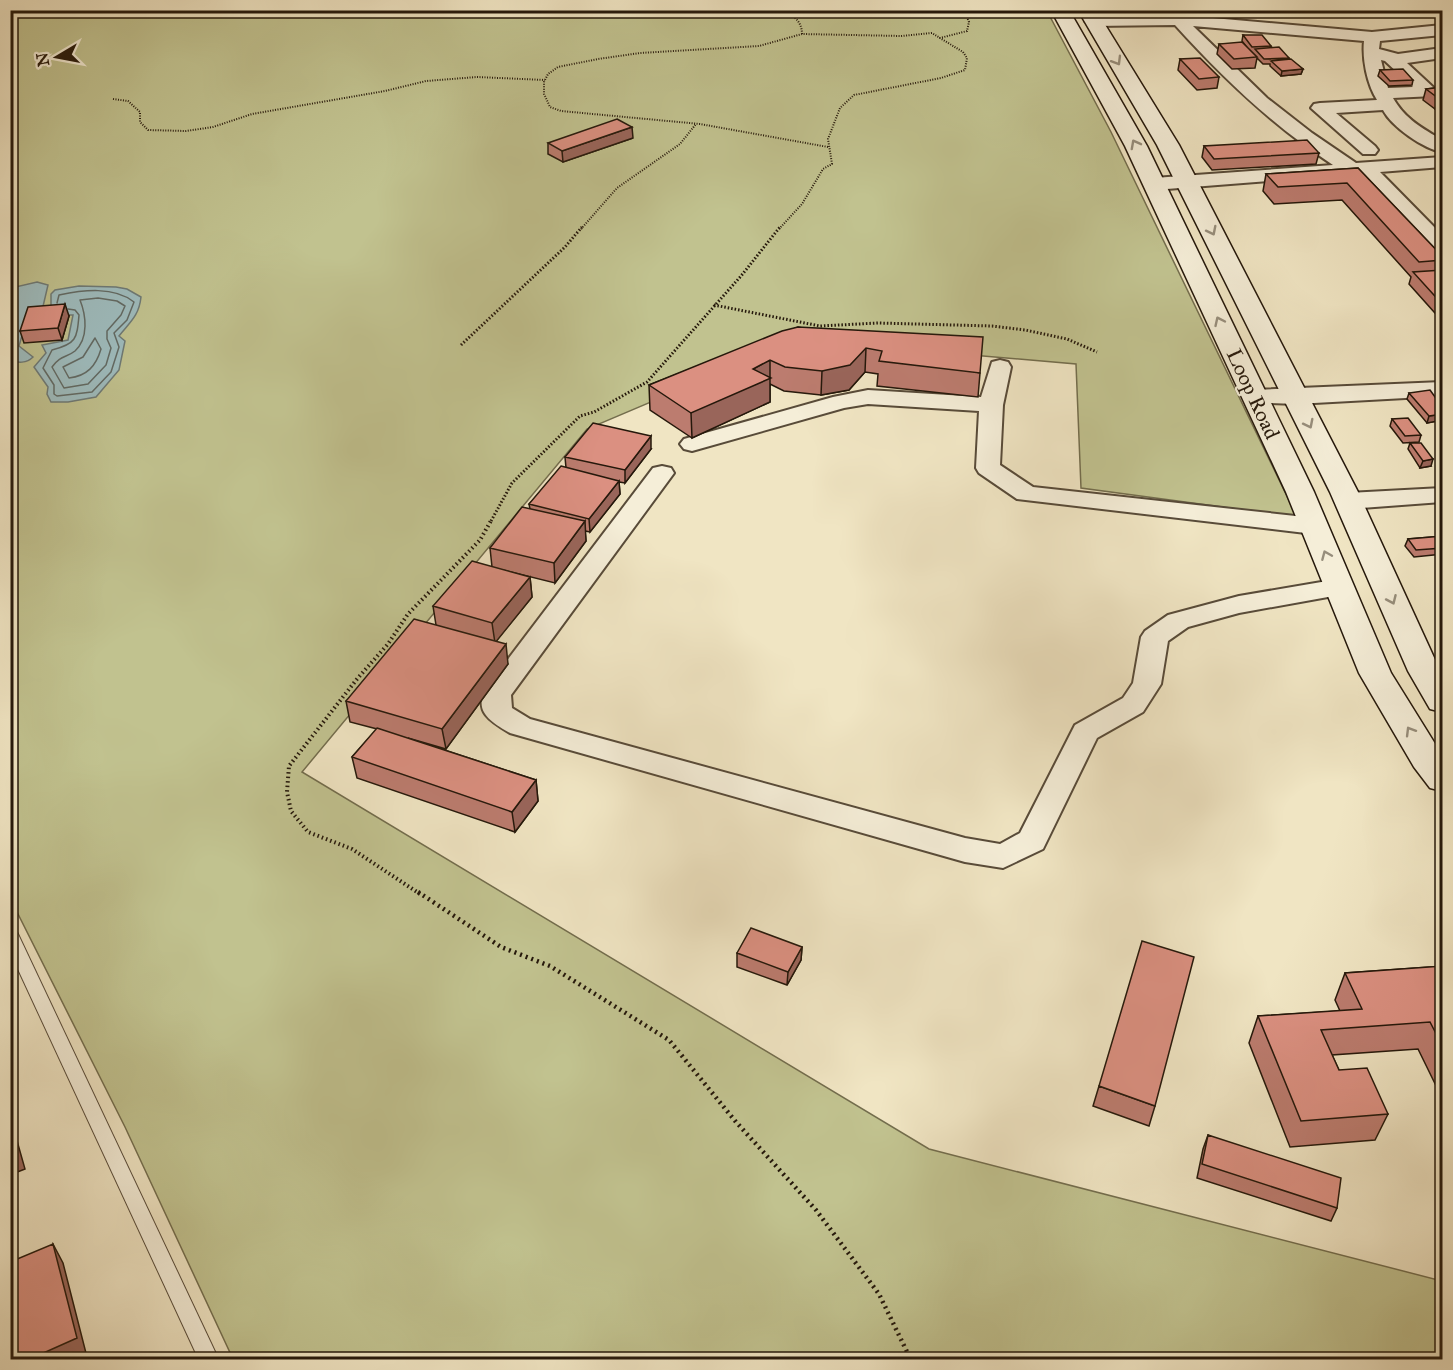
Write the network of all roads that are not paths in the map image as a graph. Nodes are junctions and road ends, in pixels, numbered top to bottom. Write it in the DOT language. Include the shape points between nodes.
graph roads {
  1 [pos="1060,10"];
  2 [pos="1090,16"];
  3 [pos="1422,17"];
  4 [pos="1179,20"];
  5 [pos="1441,32"];
  6 [pos="1372,44"];
  7 [pos="1443,53"];
  8 [pos="1394,60"];
  9 [pos="1435,92"];
  10 [pos="1384,99"];
  11 [pos="1443,147"];
  12 [pos="1369,150"];
  13 [pos="1443,162"];
  14 [pos="1360,170"];
  15 [pos="1187,182"];
  16 [pos="1154,184"];
  17 [pos="1443,246"];
  18 [pos="1000,367"];
  19 [pos="1443,389"];
  20 [pos="1255,397"];
  21 [pos="1296,398"];
  22 [pos="992,405"];
  23 [pos="692,444"];
  24 [pos="662,473"];
  25 [pos="1443,495"];
  26 [pos="1348,501"];
  27 [pos="1314,526"];
  28 [pos="1339,587"];
  29 [pos="1433,671"];
  30 [pos="1443,701"];
  31 [pos="1443,779"];
  32 [pos="10,934"];
  33 [pos="208,1359"];
  16 -- 1 [label="main road, Loop Road, one-way"];
  2 -- 4 [label="street"];
  2 -- 15 [label="main road, Loop Road, one-way"];
  3 -- 5 [label="street"];
  4 -- 6 [label="street"];
  4 -- 14 [label="street" via="1249,93 1320,150"];
  5 -- 6 [label="street"];
  6 -- 8 [label="street"];
  6 -- 10 [label="street"];
  7 -- 8 [label="street"];
  8 -- 9 [label="street"];
  9 -- 10 [label="street"];
  10 -- 11 [label="street" via="1408,127"];
  10 -- 12 [label="street" via="1320,108"];
  13 -- 14 [label="street"];
  14 -- 15 [label="street"];
  14 -- 17 [label="street"];
  15 -- 16 [label="street"];
  15 -- 21 [label="main road, Loop Road, one-way"];
  20 -- 16 [label="main road, Loop Road, one-way"];
  18 -- 22 [label="street"];
  19 -- 21 [label="street"];
  20 -- 21 [label="street"];
  20 -- 27 [label="main road, Loop Road"];
  21 -- 26 [label="main road, Loop Road, one-way"];
  22 -- 23 [label="street" via="868,397"];
  22 -- 27 [label="street" via="988,468 1026,494"];
  24 -- 28 [label="street" via="497,694 498,713 520,726 965,850 1003,856 1032,840 1085,732 1133,705 1147,684 1155,637 1178,621 1239,605"];
  25 -- 26 [label="street"];
  26 -- 29 [label="main road, Loop Road, one-way"];
  28 -- 27 [label="main road, Loop Road, one-way"];
  31 -- 28 [label="main road, Loop Road, one-way" via="1375,673"];
  29 -- 30 [label="main road, Loop Road"];
  32 -- 33 [label="lane"];
}
